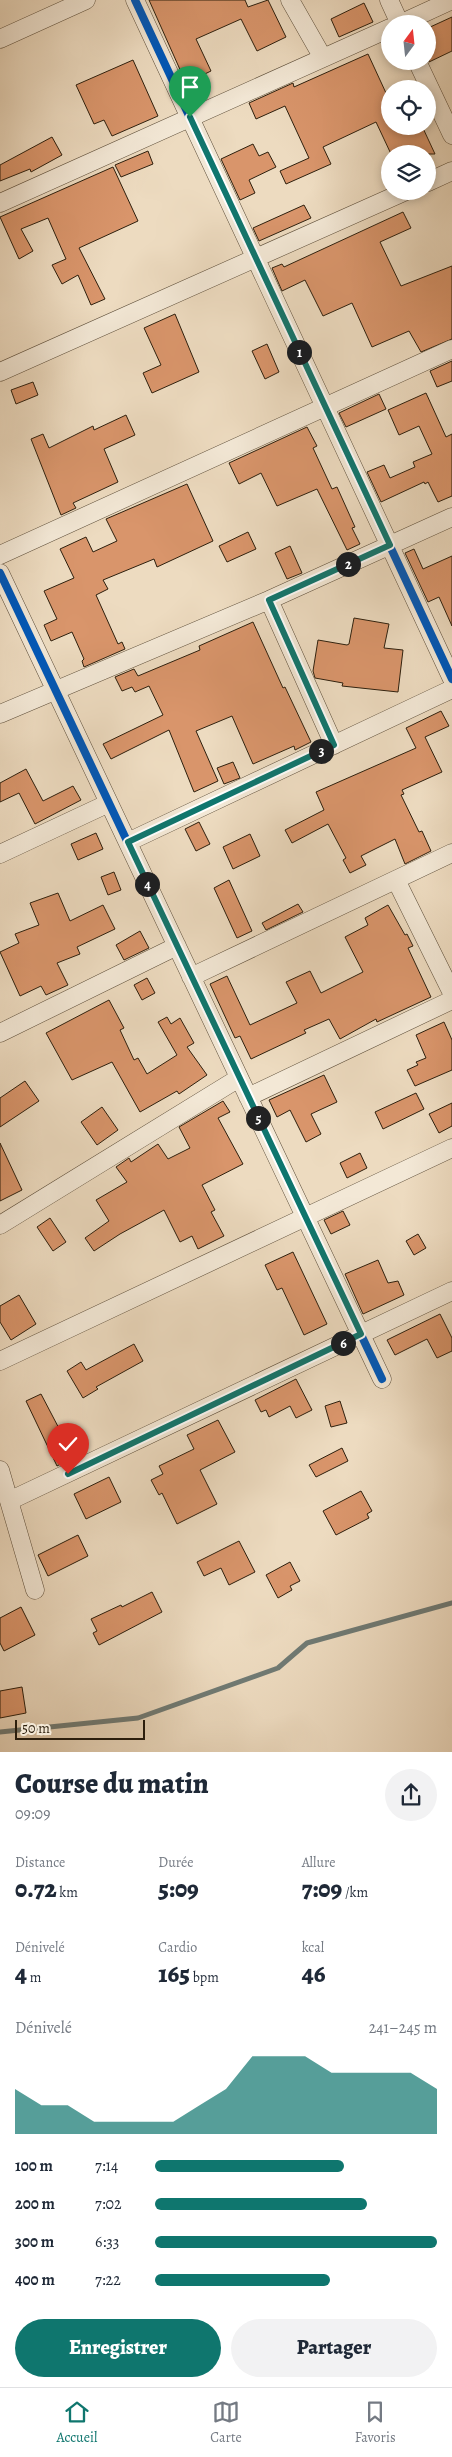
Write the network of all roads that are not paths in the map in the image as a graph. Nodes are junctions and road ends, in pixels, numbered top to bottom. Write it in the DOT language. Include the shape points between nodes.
graph roads {
  1 [pos="86,0"];
  2 [pos="135,0"];
  3 [pos="290,0"];
  4 [pos="389,0"];
  5 [pos="452,0"];
  6 [pos="396,15"];
  7 [pos="420,15"];
  8 [pos="381,32"];
  9 [pos="0,39"];
  10 [pos="323,58"];
  11 [pos="421,70"];
  12 [pos="190,117"];
  13 [pos="452,136"];
  14 [pos="452,171"];
  15 [pos="436,178"];
  16 [pos="386,200"];
  17 [pos="0,203"];
  18 [pos="256,258"];
  19 [pos="452,349"];
  20 [pos="0,372"];
  21 [pos="325,407"];
  22 [pos="452,517"];
  23 [pos="390,545"];
  24 [pos="0,555"];
  25 [pos="0,573"];
  26 [pos="269,600"];
  27 [pos="452,679"];
  28 [pos="452,689"];
  29 [pos="54,690"];
  30 [pos="0,714"];
  31 [pos="334,745"];
  32 [pos="109,803"];
  33 [pos="128,842"];
  34 [pos="452,853"];
  35 [pos="0,854"];
  36 [pos="396,880"];
  37 [pos="177,946"];
  38 [pos="191,977"];
  39 [pos="452,993"];
  40 [pos="452,1000"];
  41 [pos="0,1033"];
  42 [pos="239,1078"];
  43 [pos="248,1097"];
  44 [pos="452,1148"];
  45 [pos="305,1217"];
  46 [pos="0,1226"];
  47 [pos="452,1291"];
  48 [pos="361,1334"];
  49 [pos="0,1361"];
  50 [pos="382,1379"];
  51 [pos="0,1470"];
  52 [pos="9,1501"];
  53 [pos="35,1590"];
  1 -- 9 [label="street"];
  2 -- 12 [label="street"];
  3 -- 10 [label="street"];
  4 -- 6 [label="street"];
  5 -- 7 [label="street"];
  8 -- 10 [label="street"];
  10 -- 12 [label="street"];
  11 -- 13 [label="street"];
  12 -- 17 [label="street"];
  12 -- 18 [label="street"];
  14 -- 15 [label="street"];
  16 -- 18 [label="street"];
  18 -- 20 [label="street"];
  18 -- 21 [label="street"];
  19 -- 21 [label="street"];
  21 -- 23 [label="street"];
  21 -- 24 [label="street"];
  22 -- 23 [label="street"];
  23 -- 26 [label="street"];
  23 -- 27 [label="street"];
  25 -- 29 [label="street"];
  26 -- 29 [label="street"];
  26 -- 31 [label="street"];
  28 -- 31 [label="street"];
  29 -- 30 [label="street"];
  29 -- 32 [label="street"];
  31 -- 33 [label="street"];
  32 -- 33 [label="street"];
  32 -- 35 [label="street"];
  33 -- 37 [label="street"];
  34 -- 36 [label="street"];
  36 -- 38 [label="street"];
  36 -- 39 [label="street"];
  37 -- 38 [label="street"];
  37 -- 41 [label="street"];
  38 -- 42 [label="street"];
  40 -- 43 [label="street"];
  42 -- 43 [label="street"];
  42 -- 46 [label="street"];
  43 -- 45 [label="street"];
  44 -- 45 [label="street"];
  45 -- 48 [label="street"];
  45 -- 49 [label="street"];
  47 -- 48 [label="street"];
  48 -- 50 [label="street"];
  48 -- 52 [label="street"];
  51 -- 52 [label="street"];
  52 -- 53 [label="street"];
}
